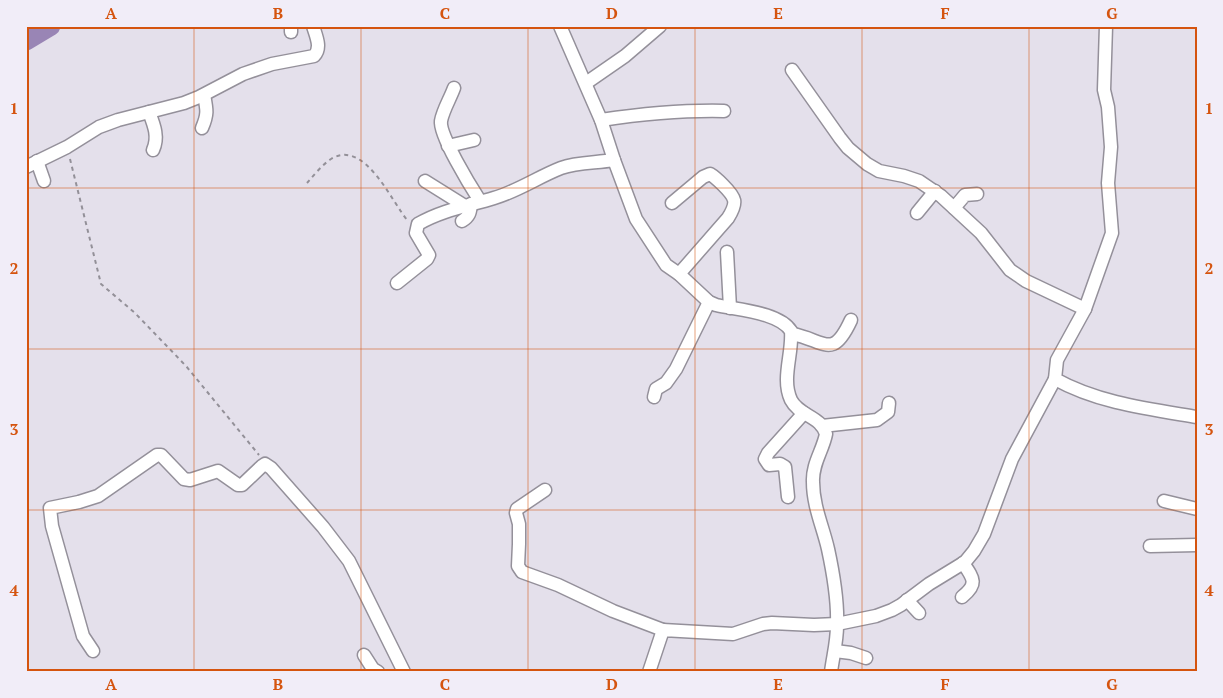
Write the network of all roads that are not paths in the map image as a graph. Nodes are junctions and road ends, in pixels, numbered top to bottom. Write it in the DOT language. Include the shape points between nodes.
graph roads {
  1 [pos="313,26"];
  2 [pos="560,26"];
  3 [pos="660,26"];
  4 [pos="1106,26"];
  5 [pos="792,70"];
  6 [pos="586,83"];
  7 [pos="454,88"];
  8 [pos="204,95"];
  9 [pos="724,111"];
  10 [pos="150,112"];
  11 [pos="602,120"];
  12 [pos="202,128"];
  13 [pos="474,140"];
  14 [pos="448,146"];
  15 [pos="153,150"];
  16 [pos="614,160"];
  17 [pos="32,164"];
  18 [pos="44,181"];
  19 [pos="425,181"];
  20 [pos="935,192"];
  21 [pos="977,194"];
  22 [pos="672,203"];
  23 [pos="472,204"];
  24 [pos="954,208"];
  25 [pos="917,213"];
  26 [pos="462,221"];
  27 [pos="728,252"];
  28 [pos="679,274"];
  29 [pos="397,283"];
  30 [pos="709,302"];
  31 [pos="730,308"];
  32 [pos="1085,309"];
  33 [pos="851,320"];
  34 [pos="792,334"];
  35 [pos="1055,380"];
  36 [pos="654,398"];
  37 [pos="889,403"];
  38 [pos="804,412"];
  39 [pos="1197,417"];
  40 [pos="822,426"];
  41 [pos="545,490"];
  42 [pos="788,497"];
  43 [pos="1164,501"];
  44 [pos="1197,509"];
  45 [pos="1197,545"];
  46 [pos="1150,546"];
  47 [pos="963,563"];
  48 [pos="962,597"];
  49 [pos="907,600"];
  50 [pos="919,613"];
  51 [pos="837,624"];
  52 [pos="663,630"];
  53 [pos="93,651"];
  54 [pos="835,651"];
  55 [pos="364,655"];
  56 [pos="866,658"];
  57 [pos="402,668"];
  58 [pos="379,672"];
  59 [pos="649,672"];
  60 [pos="831,672"];
  1 -- 8 [label="street" via="319,47 314,56 243,74"];
  2 -- 6 [label="street"];
  3 -- 6 [label="street"];
  4 -- 32 [label="street" via="1104,90 1112,147 1108,183 1112,233"];
  5 -- 20 [label="street" via="848,148 879,171 919,181"];
  6 -- 11 [label="street"];
  7 -- 14 [label="street" via="441,122"];
  8 -- 10 [label="street" via="184,104"];
  8 -- 12 [label="street" via="207,116"];
  9 -- 11 [label="street" via="656,113"];
  10 -- 15 [label="street" via="156,135"];
  10 -- 17 [label="street" via="99,127"];
  11 -- 16 [label="street"];
  13 -- 14 [label="street"];
  14 -- 23 [label="street"];
  16 -- 23 [label="street" via="574,164 524,187"];
  16 -- 28 [label="street" via="636,219 662,260"];
  17 -- 18 [label="street"];
  19 -- 23 [label="street"];
  20 -- 24 [label="street"];
  20 -- 25 [label="street"];
  21 -- 24 [label="street" via="965,195"];
  22 -- 28 [label="street" via="710,174 734,199 734,209 728,218"];
  23 -- 26 [label="street" via="470,215"];
  23 -- 29 [label="street" via="433,215 418,224 416,233 429,255 428,259"];
  24 -- 32 [label="street" via="981,233 1010,270"];
  27 -- 31 [label="street"];
  28 -- 30 [label="street"];
  30 -- 31 [label="street"];
  30 -- 36 [label="street" via="676,369 666,383 656,389"];
  31 -- 34 [label="street" via="777,319 788,326"];
  32 -- 35 [label="street" via="1056,360"];
  33 -- 34 [label="street" via="840,341 834,345 820,344"];
  34 -- 38 [label="street" via="788,391 797,409"];
  35 -- 39 [label="street" via="1114,402"];
  35 -- 47 [label="street" via="1012,459 984,534"];
  37 -- 40 [label="street" via="888,412 877,420"];
  38 -- 40 [label="street"];
  38 -- 42 [label="street" via="765,459 768,465 785,467"];
  40 -- 51 [label="street" via="826,434 813,471 813,492 828,549"];
  41 -- 52 [label="street" via="517,509 520,570"];
  43 -- 44 [label="street"];
  45 -- 46 [label="street"];
  47 -- 48 [label="street" via="973,582 971,589"];
  47 -- 49 [label="street"];
  49 -- 50 [label="street"];
  49 -- 51 [label="street" via="876,616"];
  51 -- 52 [label="street" via="772,623 733,634"];
  51 -- 54 [label="street"];
  52 -- 59 [label="street"];
  53 -- 57 [label="street" via="83,636 52,526 50,508 98,496 156,455 164,457 184,479 218,472 238,485 268,465 349,561"];
  54 -- 56 [label="street"];
  54 -- 60 [label="street"];
  55 -- 58 [label="street" via="373,669"];
  57 -- 58 [label="street"];
}
